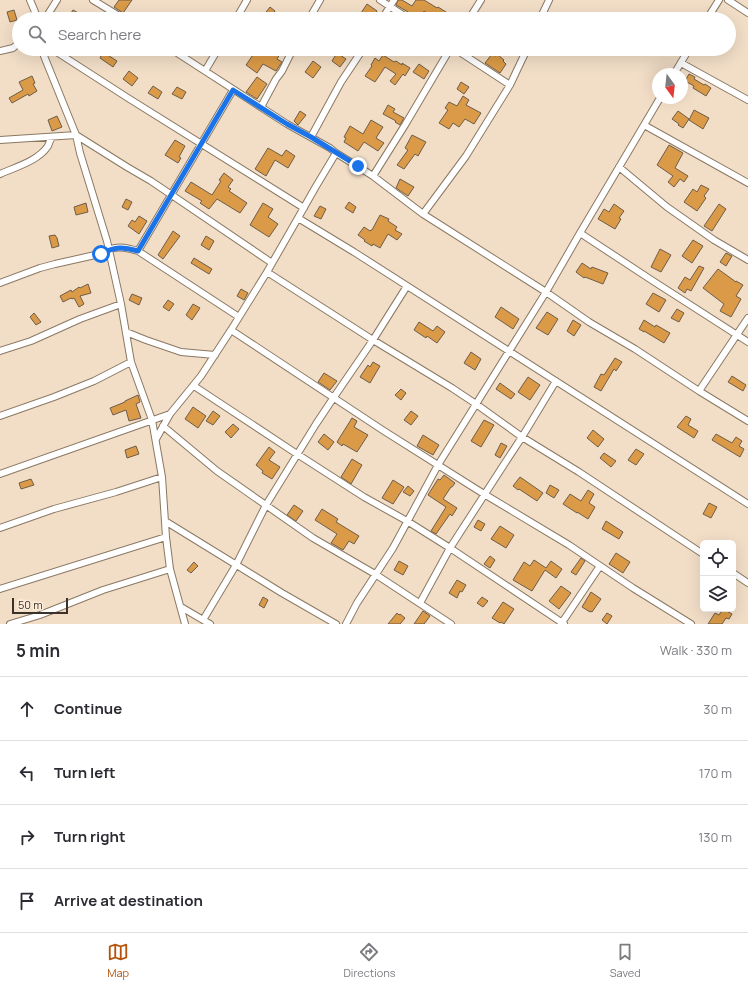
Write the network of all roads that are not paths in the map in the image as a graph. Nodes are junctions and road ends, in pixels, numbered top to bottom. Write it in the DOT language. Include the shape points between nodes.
graph roads {
  1 [pos="30,0"];
  2 [pos="58,0"];
  3 [pos="93,0"];
  4 [pos="247,0"];
  5 [pos="320,0"];
  6 [pos="380,0"];
  7 [pos="394,0"];
  8 [pos="481,0"];
  9 [pos="549,0"];
  10 [pos="719,0"];
  11 [pos="728,0"];
  12 [pos="390,7"];
  13 [pos="35,12"];
  14 [pos="50,12"];
  15 [pos="113,12"];
  16 [pos="240,12"];
  17 [pos="313,12"];
  18 [pos="387,12"];
  19 [pos="398,12"];
  20 [pos="473,12"];
  21 [pos="543,12"];
  22 [pos="712,12"];
  23 [pos="748,13"];
  24 [pos="12,48"];
  25 [pos="0,51"];
  26 [pos="44,56"];
  27 [pos="63,56"];
  28 [pos="182,56"];
  29 [pos="214,56"];
  30 [pos="290,56"];
  31 [pos="358,56"];
  32 [pos="446,56"];
  33 [pos="466,56"];
  34 [pos="524,56"];
  35 [pos="685,56"];
  36 [pos="681,63"];
  37 [pos="678,68"];
  38 [pos="205,71"];
  39 [pos="510,84"];
  40 [pos="233,90"];
  41 [pos="748,100"];
  42 [pos="656,104"];
  43 [pos="261,107"];
  44 [pos="644,125"];
  45 [pos="76,136"];
  46 [pos="52,137"];
  47 [pos="311,137"];
  48 [pos="0,140"];
  49 [pos="201,144"];
  50 [pos="336,153"];
  51 [pos="619,167"];
  52 [pos="0,174"];
  53 [pos="373,176"];
  54 [pos="748,183"];
  55 [pos="171,195"];
  56 [pos="304,208"];
  57 [pos="423,214"];
  58 [pos="298,218"];
  59 [pos="580,233"];
  60 [pos="109,249"];
  61 [pos="138,251"];
  62 [pos="748,260"];
  63 [pos="272,263"];
  64 [pos="267,272"];
  65 [pos="0,283"];
  66 [pos="406,286"];
  67 [pos="546,292"];
  68 [pos="121,304"];
  69 [pos="240,317"];
  70 [pos="748,318"];
  71 [pos="231,330"];
  72 [pos="126,332"];
  73 [pos="737,334"];
  74 [pos="373,340"];
  75 [pos="748,342"];
  76 [pos="0,351"];
  77 [pos="509,351"];
  78 [pos="215,355"];
  79 [pos="131,362"];
  80 [pos="556,381"];
  81 [pos="194,386"];
  82 [pos="699,391"];
  83 [pos="334,397"];
  84 [pos="476,404"];
  85 [pos="170,414"];
  86 [pos="0,416"];
  87 [pos="152,420"];
  88 [pos="748,420"];
  89 [pos="163,426"];
  90 [pos="522,437"];
  91 [pos="156,439"];
  92 [pos="297,454"];
  93 [pos="438,465"];
  94 [pos="0,474"];
  95 [pos="162,477"];
  96 [pos="484,494"];
  97 [pos="748,504"];
  98 [pos="266,505"];
  99 [pos="165,521"];
  100 [pos="407,521"];
  101 [pos="0,528"];
  102 [pos="166,537"];
  103 [pos="450,548"];
  104 [pos="700,552"];
  105 [pos="236,565"];
  106 [pos="600,566"];
  107 [pos="170,568"];
  108 [pos="376,574"];
  109 [pos="736,575"];
  110 [pos="748,583"];
  111 [pos="0,589"];
  112 [pos="420,603"];
  113 [pos="181,607"];
  114 [pos="203,620"];
  115 [pos="10,624"];
  116 [pos="185,624"];
  117 [pos="210,624"];
  118 [pos="336,624"];
  119 [pos="346,624"];
  120 [pos="451,624"];
  121 [pos="562,624"];
  122 [pos="691,624"];
  1 -- 13 [label="street"];
  2 -- 14 [label="street"];
  3 -- 15 [label="street"];
  4 -- 16 [label="street"];
  5 -- 17 [label="street"];
  6 -- 12 [label="street"];
  7 -- 12 [label="street"];
  8 -- 20 [label="street"];
  9 -- 21 [label="street"];
  10 -- 22 [label="street"];
  11 -- 23 [label="street"];
  12 -- 18 [label="street"];
  12 -- 19 [label="street"];
  24 -- 25 [label="street"];
  26 -- 45 [label="street"];
  27 -- 49 [label="street"];
  28 -- 38 [label="street"];
  29 -- 38 [label="street"];
  30 -- 43 [label="street"];
  31 -- 47 [label="street"];
  32 -- 53 [label="street"];
  33 -- 39 [label="street"];
  34 -- 39 [label="street"];
  35 -- 36 [label="street"];
  36 -- 37 [label="street"];
  36 -- 41 [label="street"];
  38 -- 40 [label="street"];
  39 -- 57 [label="street" via="466,156"];
  40 -- 43 [label="street"];
  40 -- 49 [label="street"];
  42 -- 44 [label="street"];
  43 -- 47 [label="street"];
  44 -- 51 [label="street"];
  44 -- 54 [label="street"];
  45 -- 46 [label="street"];
  45 -- 55 [label="street"];
  45 -- 60 [label="street"];
  46 -- 48 [label="street"];
  46 -- 52 [label="street" via="43,152 32,160"];
  47 -- 50 [label="street"];
  49 -- 55 [label="street"];
  49 -- 56 [label="street"];
  50 -- 53 [label="street"];
  50 -- 56 [label="street"];
  51 -- 59 [label="street"];
  51 -- 62 [label="street" via="667,207"];
  53 -- 57 [label="street"];
  55 -- 61 [label="street"];
  55 -- 63 [label="street"];
  56 -- 58 [label="street"];
  57 -- 67 [label="street"];
  58 -- 63 [label="street"];
  58 -- 66 [label="street"];
  59 -- 67 [label="street"];
  59 -- 73 [label="street"];
  60 -- 61 [label="street" via="119,247"];
  60 -- 65 [label="street" via="95,256 40,268"];
  60 -- 68 [label="street"];
  61 -- 69 [label="street"];
  63 -- 64 [label="street"];
  64 -- 69 [label="street"];
  64 -- 74 [label="street"];
  66 -- 74 [label="street"];
  66 -- 77 [label="street"];
  67 -- 77 [label="street"];
  67 -- 82 [label="street"];
  68 -- 72 [label="street"];
  68 -- 76 [label="street"];
  69 -- 71 [label="street"];
  70 -- 73 [label="street"];
  71 -- 78 [label="street"];
  71 -- 83 [label="street"];
  72 -- 78 [label="street" via="181,352"];
  72 -- 79 [label="street"];
  73 -- 75 [label="street"];
  73 -- 82 [label="street"];
  74 -- 83 [label="street"];
  74 -- 84 [label="street"];
  77 -- 80 [label="street"];
  77 -- 84 [label="street"];
  78 -- 81 [label="street"];
  79 -- 86 [label="street" via="94,381"];
  79 -- 87 [label="street"];
  80 -- 90 [label="street"];
  80 -- 97 [label="street"];
  81 -- 85 [label="street"];
  81 -- 92 [label="street"];
  82 -- 88 [label="street"];
  83 -- 92 [label="street"];
  83 -- 93 [label="street"];
  84 -- 90 [label="street"];
  84 -- 93 [label="street"];
  85 -- 87 [label="street"];
  85 -- 89 [label="street"];
  87 -- 91 [label="street"];
  87 -- 94 [label="street"];
  89 -- 91 [label="street"];
  89 -- 98 [label="street" via="217,471"];
  90 -- 96 [label="street"];
  90 -- 104 [label="street"];
  91 -- 95 [label="street"];
  92 -- 98 [label="street"];
  92 -- 100 [label="street"];
  93 -- 96 [label="street"];
  93 -- 100 [label="street"];
  95 -- 99 [label="street"];
  95 -- 101 [label="street"];
  96 -- 103 [label="street"];
  96 -- 106 [label="street"];
  98 -- 105 [label="street"];
  98 -- 108 [label="street" via="313,538"];
  99 -- 102 [label="street"];
  99 -- 105 [label="street"];
  100 -- 103 [label="street"];
  100 -- 108 [label="street"];
  102 -- 107 [label="street"];
  102 -- 111 [label="street"];
  103 -- 112 [label="street"];
  103 -- 121 [label="street"];
  105 -- 114 [label="street"];
  105 -- 118 [label="street"];
  106 -- 121 [label="street"];
  106 -- 122 [label="street"];
  107 -- 113 [label="street"];
  107 -- 115 [label="street"];
  108 -- 112 [label="street"];
  108 -- 119 [label="street"];
  109 -- 110 [label="street"];
  112 -- 120 [label="street"];
  113 -- 114 [label="street"];
  113 -- 116 [label="street"];
  114 -- 117 [label="street"];
}
